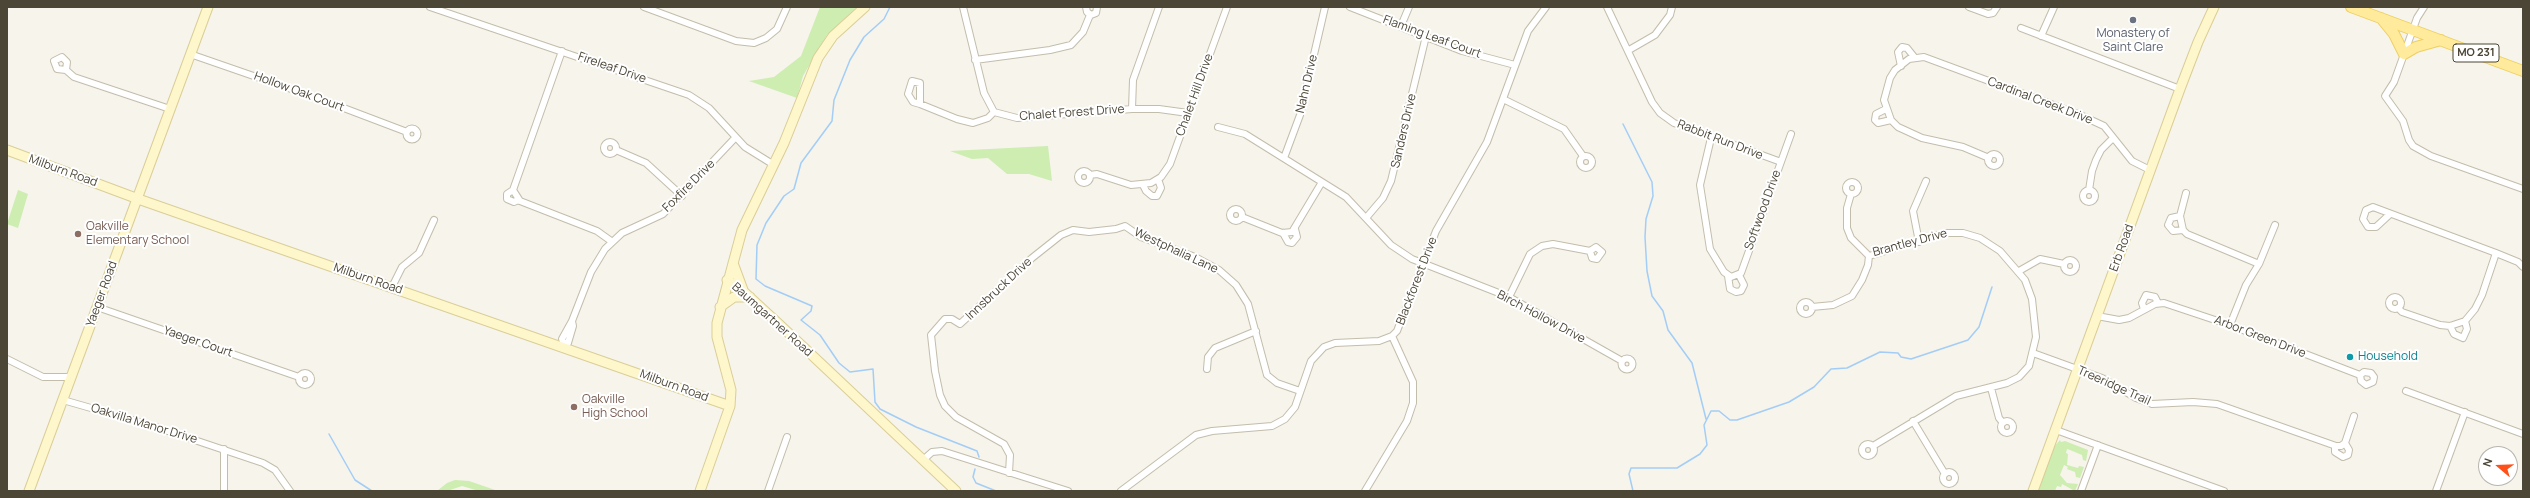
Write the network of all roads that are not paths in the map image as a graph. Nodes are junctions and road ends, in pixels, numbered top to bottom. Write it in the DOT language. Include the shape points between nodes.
graph roads {
  1 [pos="208,7"];
  2 [pos="430,7"];
  3 [pos="644,7"];
  4 [pos="786,7"];
  5 [pos="865,7"];
  6 [pos="963,7"];
  7 [pos="1086,7"];
  8 [pos="1097,7"];
  9 [pos="1159,7"];
  10 [pos="1227,7"];
  11 [pos="1325,7"];
  12 [pos="1350,7"];
  13 [pos="1409,7"];
  14 [pos="1546,7"];
  15 [pos="1607,7"];
  16 [pos="1672,7"];
  17 [pos="1969,7"];
  18 [pos="1997,7"];
  19 [pos="2054,7"];
  20 [pos="2214,7"];
  21 [pos="2351,7"];
  22 [pos="2424,7"];
  23 [pos="1090,15"];
  24 [pos="2381,18"];
  25 [pos="1401,26"];
  26 [pos="2021,28"];
  27 [pos="2413,30"];
  28 [pos="1426,36"];
  29 [pos="2041,36"];
  30 [pos="2441,40"];
  31 [pos="1630,50"];
  32 [pos="562,51"];
  33 [pos="190,54"];
  34 [pos="2404,54"];
  35 [pos="1915,58"];
  36 [pos="975,60"];
  37 [pos="1515,65"];
  38 [pos="1900,66"];
  39 [pos="66,70"];
  40 [pos="2523,71"];
  41 [pos="2180,89"];
  42 [pos="1503,99"];
  43 [pos="920,104"];
  44 [pos="1132,109"];
  45 [pos="1886,109"];
  46 [pos="170,110"];
  47 [pos="994,112"];
  48 [pos="1188,113"];
  49 [pos="1891,120"];
  50 [pos="1218,127"];
  51 [pos="407,132"];
  52 [pos="1791,134"];
  53 [pos="735,138"];
  54 [pos="1711,138"];
  55 [pos="2113,138"];
  56 [pos="7,150"];
  57 [pos="616,150"];
  58 [pos="1583,156"];
  59 [pos="1284,158"];
  60 [pos="1988,158"];
  61 [pos="1780,162"];
  62 [pos="774,165"];
  63 [pos="2150,170"];
  64 [pos="1090,175"];
  65 [pos="1158,179"];
  66 [pos="1926,181"];
  67 [pos="1322,182"];
  68 [pos="1143,185"];
  69 [pos="2523,189"];
  70 [pos="2090,190"];
  71 [pos="2186,193"];
  72 [pos="1851,194"];
  73 [pos="682,196"];
  74 [pos="136,198"];
  75 [pos="2390,215"];
  76 [pos="2180,216"];
  77 [pos="1242,217"];
  78 [pos="1366,218"];
  79 [pos="434,220"];
  80 [pos="2275,225"];
  81 [pos="1295,229"];
  82 [pos="1075,230"];
  83 [pos="2183,230"];
  84 [pos="1283,234"];
  85 [pos="611,241"];
  86 [pos="1918,242"];
  87 [pos="1590,251"];
  88 [pos="2496,254"];
  89 [pos="1869,256"];
  90 [pos="732,262"];
  91 [pos="2064,264"];
  92 [pos="2259,264"];
  93 [pos="1422,265"];
  94 [pos="2523,268"];
  95 [pos="2019,271"];
  96 [pos="1739,275"];
  97 [pos="1727,276"];
  98 [pos="727,280"];
  99 [pos="392,287"];
  100 [pos="746,294"];
  101 [pos="1509,297"];
  102 [pos="2158,303"];
  103 [pos="97,307"];
  104 [pos="720,307"];
  105 [pos="1812,307"];
  106 [pos="2398,308"];
  107 [pos="2144,309"];
  108 [pos="2097,316"];
  109 [pos="2465,321"];
  110 [pos="2230,325"];
  111 [pos="2450,326"];
  112 [pos="1256,332"];
  113 [pos="1392,336"];
  114 [pos="564,345"];
  115 [pos="2033,353"];
  116 [pos="7,359"];
  117 [pos="1622,361"];
  118 [pos="1207,369"];
  119 [pos="2078,369"];
  120 [pos="2360,375"];
  121 [pos="72,377"];
  122 [pos="299,377"];
  123 [pos="1991,388"];
  124 [pos="1300,391"];
  125 [pos="2406,391"];
  126 [pos="63,400"];
  127 [pos="730,406"];
  128 [pos="2465,412"];
  129 [pos="2354,416"];
  130 [pos="1913,421"];
  131 [pos="2003,423"];
  132 [pos="2056,430"];
  133 [pos="2523,434"];
  134 [pos="787,437"];
  135 [pos="2345,443"];
  136 [pos="2098,445"];
  137 [pos="1873,446"];
  138 [pos="2335,446"];
  139 [pos="224,449"];
  140 [pos="923,460"];
  141 [pos="1008,473"];
  142 [pos="1945,474"];
  143 [pos="29,491"];
  144 [pos="224,491"];
  145 [pos="290,491"];
  146 [pos="700,491"];
  147 [pos="768,491"];
  148 [pos="956,491"];
  149 [pos="1068,491"];
  150 [pos="1121,491"];
  151 [pos="1365,491"];
  152 [pos="2033,491"];
  153 [pos="2081,491"];
  154 [pos="2224,491"];
  155 [pos="2436,491"];
  1 -- 33 [label="street, Yaeger Road"];
  2 -- 32 [label="street, Fireleaf Drive"];
  3 -- 4 [label="street" via="736,41 754,43 777,29"];
  5 -- 62 [label="street, Baumgartner Road" via="833,36 818,58"];
  6 -- 36 [label="street"];
  7 -- 23 [label="street" via="1086,12"];
  8 -- 23 [label="street" via="1096,13"];
  9 -- 44 [label="street" via="1134,80"];
  10 -- 48 [label="street, Chalet Hill Drive"];
  11 -- 59 [label="street, Nahn Drive" via="1300,115"];
  12 -- 25 [label="street, Flaming Leaf Court"];
  13 -- 25 [label="street"];
  14 -- 37 [label="street, Blackforest Drive" via="1528,31"];
  15 -- 31 [label="street, Rabbit Run Drive"];
  16 -- 31 [label="street" via="1670,15 1655,35"];
  17 -- 18 [label="street" via="1988,14"];
  19 -- 29 [label="street"];
  20 -- 41 [label="street, Erb Road"];
  21 -- 24 [label="main road, MO 231"];
  22 -- 27 [label="street"];
  23 -- 36 [label="street" via="1082,32 1071,44 1050,50"];
  24 -- 27 [label="main road, MO 231"];
  24 -- 34 [label="main road" via="2394,34"];
  25 -- 28 [label="street, Flaming Leaf Court"];
  26 -- 29 [label="street"];
  27 -- 30 [label="main road, MO 231"];
  27 -- 34 [label="street"];
  28 -- 37 [label="street, Flaming Leaf Court" via="1462,51"];
  28 -- 78 [label="street, Sanders Drive" via="1391,182 1383,198"];
  29 -- 41 [label="street"];
  30 -- 34 [label="main road" via="2416,47"];
  30 -- 40 [label="main road, MO 231"];
  31 -- 54 [label="street, Rabbit Run Drive" via="1652,102 1660,114 1674,123"];
  32 -- 53 [label="street, Fireleaf Drive" via="697,99 709,108"];
  32 -- 85 [label="street" via="513,190 518,200 597,231"];
  33 -- 46 [label="street, Yaeger Road"];
  33 -- 51 [label="street, Hollow Oak Court"];
  34 -- 69 [label="street" via="2394,82 2385,96 2403,121 2413,146 2431,156"];
  35 -- 38 [label="street"];
  35 -- 38 [label="street, Cardinal Creek Drive" via="1907,48 1902,47 1898,52"];
  35 -- 55 [label="street, Cardinal Creek Drive" via="1924,57 2078,114 2104,126"];
  36 -- 47 [label="street" via="984,93"];
  37 -- 42 [label="street, Blackforest Drive"];
  38 -- 45 [label="street" via="1890,78 1886,89"];
  39 -- 46 [label="street" via="74,77"];
  41 -- 63 [label="street, Erb Road"];
  42 -- 58 [label="street" via="1564,129"];
  42 -- 93 [label="street, Blackforest Drive" via="1482,152 1436,231"];
  43 -- 47 [label="street" via="969,123 988,118"];
  44 -- 47 [label="street, Chalet Forest Drive" via="1017,118"];
  44 -- 48 [label="street, Chalet Forest Drive"];
  45 -- 49 [label="street"];
  45 -- 49 [label="street" via="1876,114 1875,120 1878,123"];
  46 -- 74 [label="street, Yaeger Road"];
  48 -- 65 [label="street, Chalet Hill Drive" via="1170,164"];
  49 -- 60 [label="street" via="1909,134 1963,147"];
  50 -- 59 [label="street, Birch Hollow Drive" via="1245,134"];
  52 -- 61 [label="street, Softwood Drive"];
  53 -- 62 [label="street, Fireleaf Drive"];
  53 -- 73 [label="street, Foxfire Drive"];
  54 -- 61 [label="street, Rabbit Run Drive"];
  54 -- 97 [label="street" via="1703,163 1700,185 1710,250"];
  55 -- 63 [label="street, Cardinal Creek Drive" via="2132,161"];
  55 -- 70 [label="street" via="2101,150 2096,160"];
  56 -- 74 [label="street, Milburn Road"];
  57 -- 73 [label="street" via="646,163"];
  59 -- 67 [label="street, Birch Hollow Drive"];
  61 -- 96 [label="street, Softwood Drive"];
  62 -- 90 [label="street, Baumgartner Road" via="748,217"];
  63 -- 108 [label="street, Erb Road"];
  64 -- 68 [label="street" via="1097,174 1131,186"];
  65 -- 68 [label="street"];
  65 -- 68 [label="street, Chalet Hill Drive" via="1161,188 1157,196 1152,196"];
  66 -- 86 [label="street" via="1913,211"];
  67 -- 78 [label="street, Birch Hollow Drive" via="1346,197"];
  67 -- 81 [label="street"];
  71 -- 76 [label="street"];
  72 -- 89 [label="street, Brantley Drive" via="1847,208 1847,228 1851,238"];
  73 -- 85 [label="street, Foxfire Drive" via="663,214 622,233"];
  74 -- 99 [label="street, Milburn Road"];
  74 -- 103 [label="street, Yaeger Road"];
  75 -- 88 [label="street"];
  76 -- 83 [label="street"];
  76 -- 83 [label="street" via="2171,218 2168,225 2174,230"];
  77 -- 84 [label="street"];
  78 -- 93 [label="street, Birch Hollow Drive" via="1391,245"];
  79 -- 99 [label="street" via="419,253 402,267"];
  80 -- 92 [label="street"];
  81 -- 84 [label="street"];
  81 -- 84 [label="street" via="1297,237 1292,243 1288,242"];
  82 -- 112 [label="street, Westphalia Lane" via="1090,232 1125,226 1141,237 1211,264 1229,277 1242,294"];
  82 -- 141 [label="street, Innsbruck Drive" via="1061,235 1032,258 960,324 952,319 945,319 931,335 935,371 945,406 956,416 1004,444 1010,455"];
  83 -- 92 [label="street" via="2198,240"];
  85 -- 114 [label="street, Foxfire Drive" via="597,259 572,321 568,344"];
  86 -- 89 [label="street, Brantley Drive"];
  86 -- 95 [label="street, Brantley Drive" via="1944,233 1963,233 1990,244"];
  87 -- 101 [label="street" via="1553,244 1542,246 1530,254"];
  88 -- 94 [label="street" via="2518,262"];
  88 -- 109 [label="street" via="2479,300"];
  89 -- 105 [label="street" via="1862,280 1852,296 1833,305"];
  90 -- 98 [label="street, Baumgartner Road"];
  90 -- 100 [label="street"];
  91 -- 95 [label="street" via="2040,259"];
  92 -- 110 [label="street" via="2246,285"];
  93 -- 101 [label="street, Birch Hollow Drive"];
  93 -- 113 [label="street, Blackforest Drive" via="1401,324"];
  95 -- 115 [label="street, Brantley Drive" via="2032,299 2036,337"];
  96 -- 97 [label="street"];
  96 -- 97 [label="street, Softwood Drive" via="1744,285 1741,291 1736,292 1730,289"];
  98 -- 100 [label="street, Baumgartner Road"];
  98 -- 104 [label="street"];
  99 -- 114 [label="street, Milburn Road"];
  100 -- 104 [label="street" via="734,297"];
  100 -- 140 [label="street, Baumgartner Road"];
  101 -- 117 [label="street, Birch Hollow Drive"];
  102 -- 107 [label="street"];
  102 -- 107 [label="street, Arbor Green Drive" via="2155,297 2146,295 2142,303"];
  102 -- 110 [label="street, Arbor Green Drive"];
  103 -- 121 [label="street, Yaeger Road"];
  103 -- 122 [label="street, Yaeger Court"];
  104 -- 127 [label="street" via="717,337 731,390"];
  106 -- 111 [label="street" via="2402,312 2433,323"];
  107 -- 108 [label="street" via="2129,318 2119,320"];
  108 -- 119 [label="street, Erb Road"];
  109 -- 111 [label="street"];
  109 -- 111 [label="street" via="2467,329 2463,338 2454,334"];
  110 -- 120 [label="street, Arbor Green Drive"];
  112 -- 118 [label="street" via="1215,348 1208,357"];
  112 -- 124 [label="street, Westphalia Lane" via="1267,375 1277,383"];
  113 -- 124 [label="street, Blackforest Drive" via="1379,341 1335,343 1324,347 1311,361"];
  113 -- 151 [label="street" via="1413,382 1413,403 1407,421"];
  114 -- 127 [label="street, Milburn Road"];
  115 -- 119 [label="street, Treeridge Trail"];
  115 -- 123 [label="street" via="2025,372 2007,383"];
  116 -- 121 [label="street" via="43,377"];
  119 -- 132 [label="street, Erb Road"];
  119 -- 138 [label="street, Treeridge Trail" via="2102,378 2136,398 2152,404 2217,404"];
  121 -- 126 [label="street, Yaeger Road"];
  123 -- 130 [label="street" via="1956,396"];
  123 -- 131 [label="street" via="1999,418"];
  124 -- 150 [label="street, Blackforest Drive" via="1292,412 1282,422 1272,426 1212,431 1196,435"];
  125 -- 128 [label="street"];
  126 -- 139 [label="street, Oakvilla Manor Drive"];
  126 -- 143 [label="street, Yaeger Road"];
  127 -- 146 [label="street"];
  128 -- 133 [label="street"];
  128 -- 155 [label="street"];
  129 -- 135 [label="street, Treeridge Trail"];
  130 -- 137 [label="street"];
  130 -- 142 [label="street"];
  132 -- 136 [label="street"];
  132 -- 152 [label="street, Erb Road"];
  134 -- 147 [label="street"];
  135 -- 138 [label="street"];
  135 -- 138 [label="street, Treeridge Trail" via="2349,450 2348,455 2343,457 2335,452"];
  136 -- 153 [label="street"];
  136 -- 154 [label="street"];
  139 -- 144 [label="street"];
  139 -- 145 [label="street, Oakvilla Manor Drive" via="275,470"];
  140 -- 141 [label="street" via="937,450"];
  140 -- 148 [label="street, Baumgartner Road"];
  141 -- 149 [label="street"];
}
